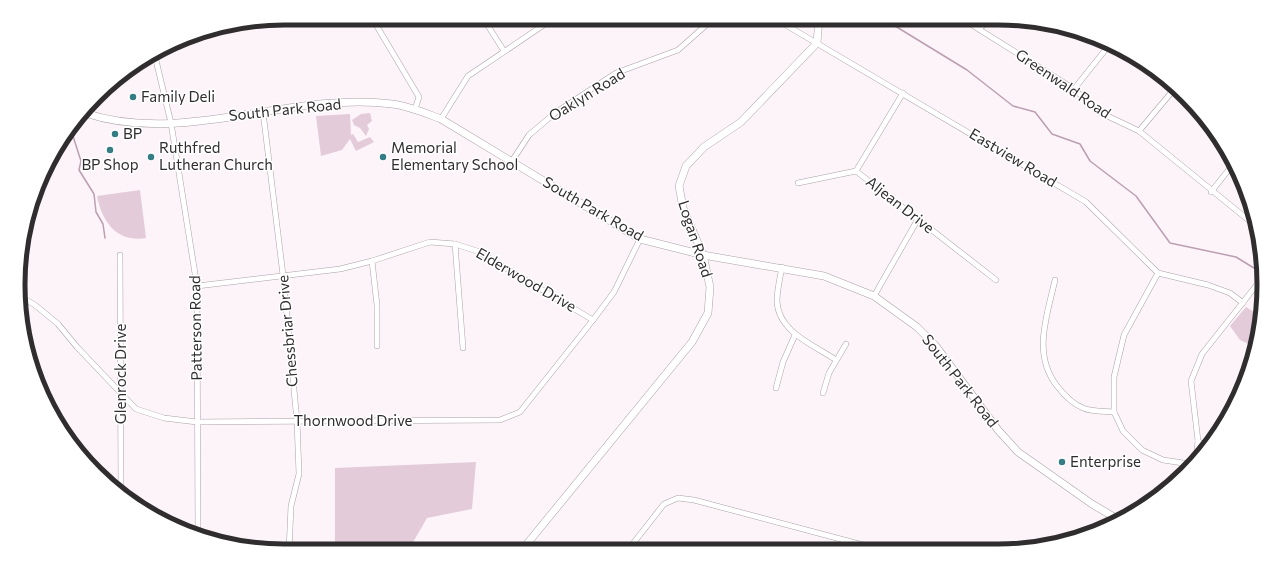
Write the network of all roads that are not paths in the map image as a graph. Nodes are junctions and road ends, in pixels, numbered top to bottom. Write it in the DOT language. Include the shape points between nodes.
graph roads {
  1 [pos="376,25"];
  2 [pos="487,25"];
  3 [pos="543,25"];
  4 [pos="706,25"];
  5 [pos="786,25"];
  6 [pos="818,25"];
  7 [pos="972,25"];
  8 [pos="983,25"];
  9 [pos="979,29"];
  10 [pos="817,43"];
  11 [pos="1106,49"];
  12 [pos="504,51"];
  13 [pos="156,60"];
  14 [pos="1074,89"];
  15 [pos="1172,92"];
  16 [pos="903,93"];
  17 [pos="415,109"];
  18 [pos="263,112"];
  19 [pos="88,114"];
  20 [pos="441,119"];
  21 [pos="171,123"];
  22 [pos="1139,132"];
  23 [pos="512,161"];
  24 [pos="1229,169"];
  25 [pos="856,171"];
  26 [pos="798,183"];
  27 [pos="1211,192"];
  28 [pos="918,219"];
  29 [pos="1249,221"];
  30 [pos="640,239"];
  31 [pos="455,244"];
  32 [pos="120,255"];
  33 [pos="703,255"];
  34 [pos="372,261"];
  35 [pos="782,267"];
  36 [pos="1158,273"];
  37 [pos="283,275"];
  38 [pos="996,280"];
  39 [pos="1055,280"];
  40 [pos="1257,284"];
  41 [pos="197,286"];
  42 [pos="874,296"];
  43 [pos="26,300"];
  44 [pos="1242,302"];
  45 [pos="593,320"];
  46 [pos="795,335"];
  47 [pos="846,344"];
  48 [pos="377,346"];
  49 [pos="463,348"];
  50 [pos="836,360"];
  51 [pos="776,388"];
  52 [pos="120,392"];
  53 [pos="823,394"];
  54 [pos="1114,412"];
  55 [pos="297,421"];
  56 [pos="197,422"];
  57 [pos="1198,441"];
  58 [pos="1202,444"];
  59 [pos="1197,451"];
  60 [pos="1186,463"];
  61 [pos="121,486"];
  62 [pos="1113,516"];
  63 [pos="198,529"];
  64 [pos="289,544"];
  65 [pos="527,544"];
  66 [pos="633,544"];
  67 [pos="858,544"];
  1 -- 17 [label="street" via="419,98"];
  2 -- 12 [label="street"];
  3 -- 12 [label="street"];
  4 -- 23 [label="street, Oaklyn Road" via="678,50 616,73 555,113 529,135"];
  5 -- 10 [label="street, Eastview Road"];
  6 -- 10 [label="main road"];
  7 -- 9 [label="street, Greenwald Road"];
  8 -- 9 [label="street"];
  9 -- 14 [label="street, Greenwald Road"];
  10 -- 16 [label="street, Eastview Road"];
  10 -- 33 [label="main road, Logan Road" via="741,122 704,147 686,166 680,186 683,208"];
  11 -- 14 [label="street"];
  12 -- 20 [label="street" via="468,76"];
  13 -- 21 [label="street, Patterson Road"];
  14 -- 22 [label="street, Greenwald Road" via="1099,112"];
  15 -- 22 [label="street"];
  16 -- 25 [label="street, Aljean Drive"];
  16 -- 36 [label="street, Eastview Road" via="1086,202"];
  17 -- 18 [label="main road, South Park Road" via="373,102 331,103"];
  17 -- 20 [label="main road, South Park Road"];
  18 -- 21 [label="main road, South Park Road"];
  18 -- 37 [label="street, Chessbriar Drive"];
  19 -- 21 [label="main road, South Park Road" via="126,122"];
  20 -- 23 [label="main road, South Park Road"];
  21 -- 41 [label="street, Patterson Road"];
  22 -- 27 [label="street, Greenwald Road"];
  23 -- 30 [label="main road, South Park Road"];
  24 -- 27 [label="street"];
  25 -- 26 [label="street"];
  25 -- 28 [label="street, Aljean Drive"];
  27 -- 29 [label="street, Greenwald Road"];
  28 -- 38 [label="street, Aljean Drive"];
  28 -- 42 [label="street"];
  30 -- 33 [label="main road, South Park Road"];
  30 -- 45 [label="street, Thornwood Drive" via="614,292"];
  31 -- 34 [label="street, Elderwood Drive" via="430,242"];
  31 -- 45 [label="street, Elderwood Drive" via="477,250"];
  31 -- 49 [label="street"];
  32 -- 52 [label="street, Glenrock Drive"];
  33 -- 35 [label="main road, South Park Road"];
  33 -- 65 [label="main road, Logan Road" via="710,287 708,313 692,342"];
  34 -- 37 [label="street, Elderwood Drive" via="340,269"];
  34 -- 48 [label="street" via="377,305"];
  35 -- 42 [label="main road, South Park Road" via="824,276"];
  35 -- 46 [label="street" via="777,302 782,320"];
  36 -- 44 [label="street" via="1208,285 1230,293"];
  36 -- 54 [label="street" via="1124,335 1114,377"];
  37 -- 41 [label="street, Elderwood Drive"];
  37 -- 55 [label="street, Chessbriar Drive"];
  39 -- 54 [label="street" via="1043,333 1043,356 1050,378 1065,396 1084,408"];
  40 -- 44 [label="street"];
  41 -- 56 [label="street, Patterson Road"];
  42 -- 62 [label="main road, South Park Road" via="917,327 935,345 998,430 1018,452"];
  43 -- 52 [label="street, Thornwood Drive" via="58,324"];
  44 -- 57 [label="street" via="1202,354 1191,381"];
  45 -- 55 [label="street, Thornwood Drive" via="520,412 500,420"];
  46 -- 50 [label="street"];
  46 -- 51 [label="street" via="783,362"];
  47 -- 50 [label="street"];
  50 -- 53 [label="street"];
  52 -- 56 [label="street, Thornwood Drive" via="136,409 164,418"];
  52 -- 61 [label="street, Glenrock Drive"];
  54 -- 60 [label="street" via="1124,431 1142,450 1163,460"];
  55 -- 56 [label="street, Thornwood Drive"];
  55 -- 64 [label="street, Chessbriar Drive" via="299,474 291,506"];
  56 -- 63 [label="street, Patterson Road"];
  57 -- 58 [label="street"];
  57 -- 59 [label="street"];
  66 -- 67 [label="street" via="664,504 678,498 694,500"];
}
